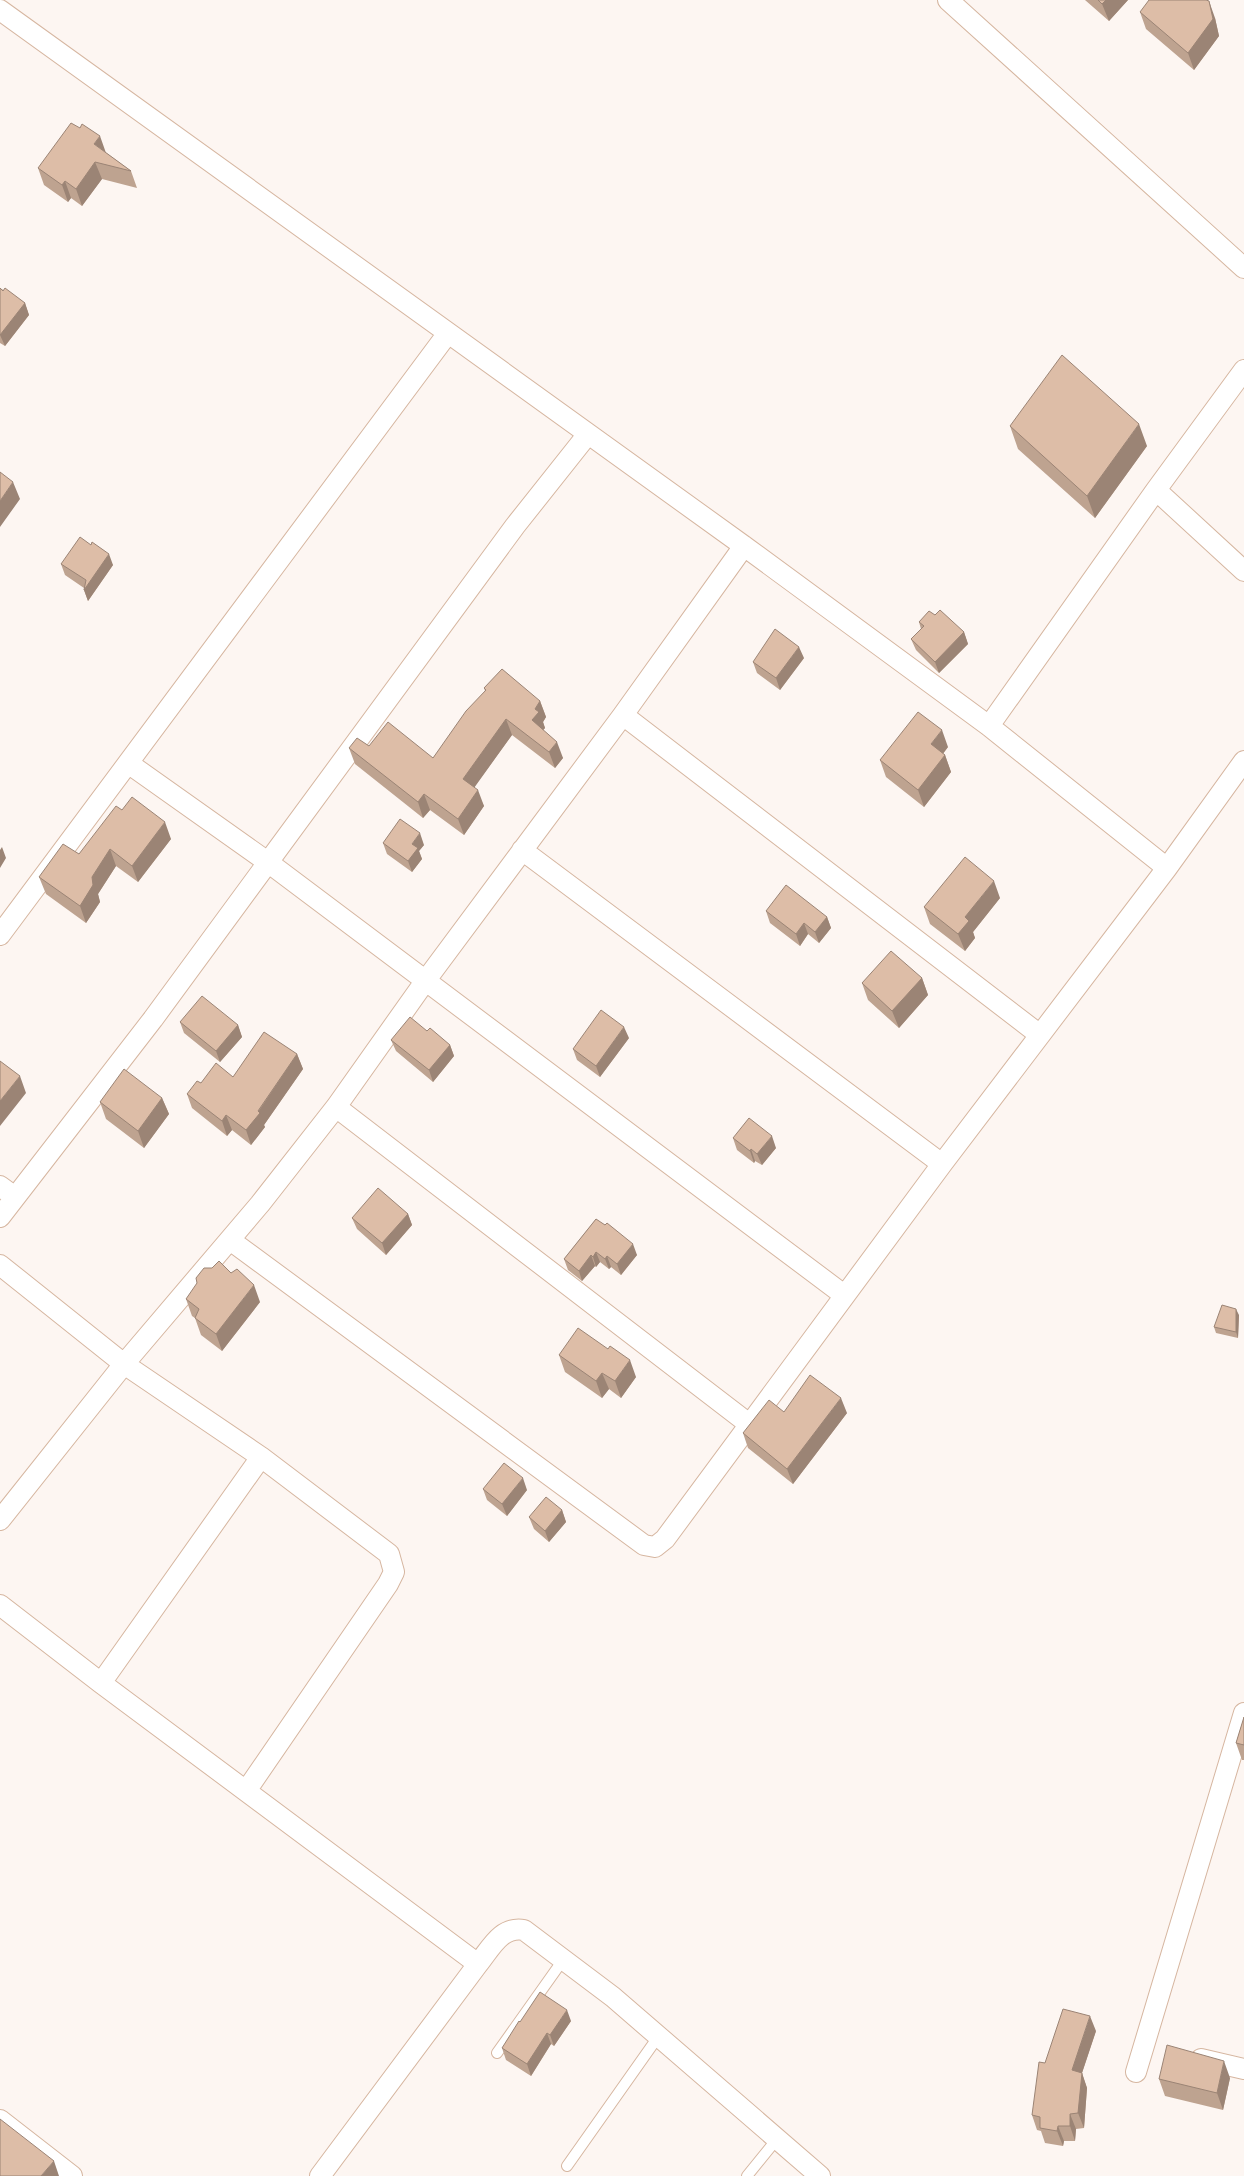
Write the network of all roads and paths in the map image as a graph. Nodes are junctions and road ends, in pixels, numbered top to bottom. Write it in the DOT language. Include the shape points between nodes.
graph roads {
  1 [pos="948,0"];
  2 [pos="0,10"];
  3 [pos="1244,268"];
  4 [pos="448,333"];
  5 [pos="1244,370"];
  6 [pos="588,434"];
  7 [pos="1156,490"];
  8 [pos="744,546"];
  9 [pos="1244,571"];
  10 [pos="623,715"];
  11 [pos="989,726"];
  12 [pos="1244,761"];
  13 [pos="128,763"];
  14 [pos="522,850"];
  15 [pos="269,863"];
  16 [pos="1167,868"];
  17 [pos="0,935"];
  18 [pos="426,980"];
  19 [pos="1040,1035"];
  20 [pos="336,1107"];
  21 [pos="942,1164"];
  22 [pos="8,1191"];
  23 [pos="0,1217"];
  24 [pos="230,1240"];
  25 [pos="0,1265"];
  26 [pos="844,1295"];
  27 [pos="124,1364"];
  28 [pos="749,1424"];
  29 [pos="260,1457"];
  30 [pos="0,1520"];
  31 [pos="0,1605"];
  32 [pos="101,1683"];
  33 [pos="1244,1713"];
  34 [pos="246,1791"];
  35 [pos="563,1960"];
  36 [pos="478,1964"];
  37 [pos="658,2037"];
  38 [pos="497,2053"];
  39 [pos="1194,2057"];
  40 [pos="1244,2070"];
  41 [pos="1136,2072"];
  42 [pos="0,2120"];
  43 [pos="777,2139"];
  44 [pos="567,2166"];
  45 [pos="72,2176"];
  46 [pos="320,2176"];
  47 [pos="747,2176"];
  48 [pos="820,2176"];
  1 -- 3 [label="street"];
  2 -- 4 [label="street"];
  4 -- 6 [label="street"];
  4 -- 13 [label="street"];
  5 -- 7 [label="street"];
  6 -- 8 [label="street"];
  6 -- 15 [label="street" via="515,526"];
  7 -- 9 [label="street"];
  7 -- 11 [label="street"];
  8 -- 10 [label="street"];
  8 -- 11 [label="street"];
  10 -- 14 [label="street"];
  10 -- 19 [label="street"];
  11 -- 16 [label="street"];
  12 -- 16 [label="street"];
  13 -- 15 [label="street"];
  13 -- 17 [label="street"];
  14 -- 18 [label="street"];
  14 -- 21 [label="street"];
  15 -- 18 [label="street"];
  15 -- 22 [label="street" via="153,1020"];
  16 -- 19 [label="street"];
  18 -- 20 [label="street"];
  18 -- 26 [label="street"];
  19 -- 21 [label="street"];
  20 -- 24 [label="street"];
  20 -- 28 [label="street"];
  21 -- 26 [label="street"];
  22 -- 23 [label="street"];
  24 -- 27 [label="street"];
  24 -- 28 [label="street" via="644,1545 655,1547 665,1539"];
  25 -- 27 [label="street"];
  26 -- 28 [label="street"];
  27 -- 29 [label="street"];
  27 -- 30 [label="street"];
  29 -- 32 [label="street"];
  29 -- 34 [label="street" via="389,1554 394,1572"];
  31 -- 32 [label="street"];
  32 -- 34 [label="street"];
  33 -- 41 [label="street"];
  34 -- 36 [label="street"];
  35 -- 36 [label="street" via="524,1930 515,1928 502,1934"];
  35 -- 37 [label="street" via="613,1997"];
  35 -- 38 [label="lane"];
  36 -- 46 [label="street"];
  37 -- 43 [label="street"];
  37 -- 44 [label="lane"];
  39 -- 40 [label="street"];
  42 -- 45 [label="street"];
  43 -- 47 [label="lane"];
  43 -- 48 [label="street"];
}
